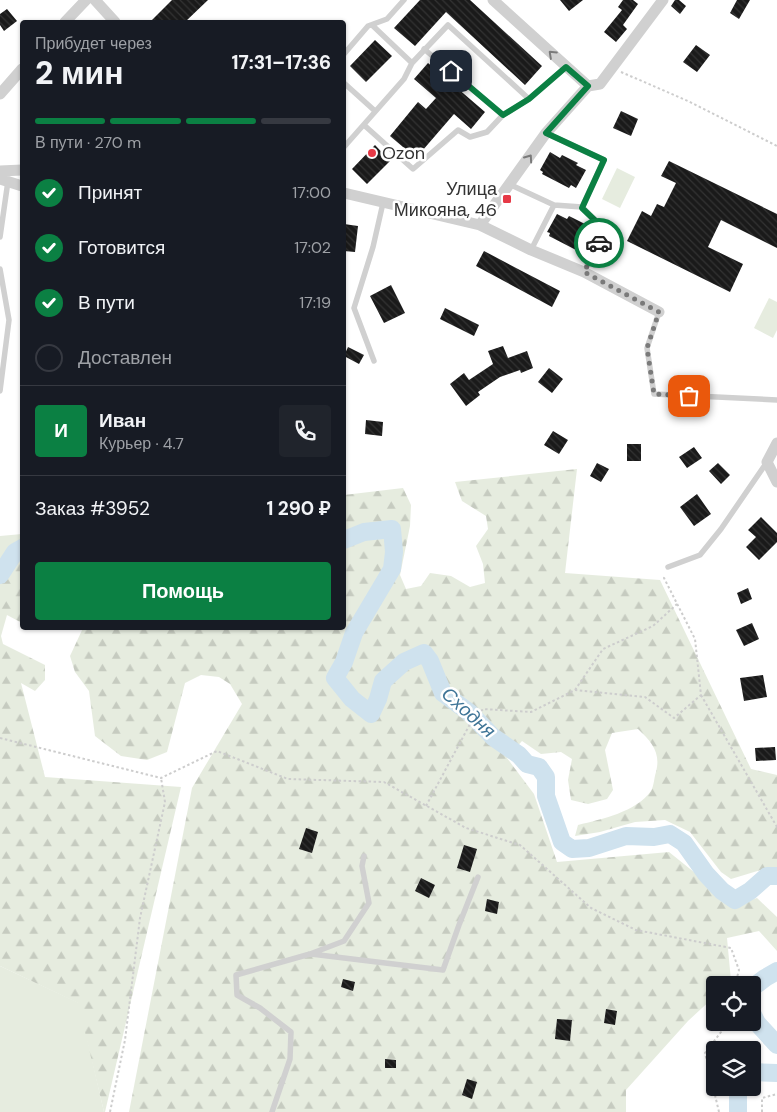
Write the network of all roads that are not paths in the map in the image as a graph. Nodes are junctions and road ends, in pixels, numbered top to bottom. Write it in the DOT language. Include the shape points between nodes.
graph roads {
  1 [pos="86,0"];
  2 [pos="95,0"];
  3 [pos="404,0"];
  4 [pos="663,0"];
  5 [pos="498,1"];
  6 [pos="67,20"];
  7 [pos="112,20"];
  8 [pos="372,25"];
  9 [pos="424,50"];
  10 [pos="346,52"];
  11 [pos="412,63"];
  12 [pos="566,67"];
  13 [pos="20,71"];
  14 [pos="346,84"];
  15 [pos="588,86"];
  16 [pos="0,94"];
  17 [pos="529,99"];
  18 [pos="375,111"];
  19 [pos="503,115"];
  20 [pos="364,125"];
  21 [pos="546,133"];
  22 [pos="346,145"];
  23 [pos="0,170"];
  24 [pos="20,170"];
  25 [pos="4,180"];
  26 [pos="20,185"];
  27 [pos="511,185"];
  28 [pos="346,194"];
  29 [pos="383,203"];
  30 [pos="554,205"];
  31 [pos="582,208"];
  32 [pos="480,225"];
  33 [pos="0,237"];
  34 [pos="532,250"];
  35 [pos="0,270"];
  36 [pos="584,272"];
  37 [pos="659,312"];
  38 [pos="374,361"];
  39 [pos="0,391"];
  40 [pos="777,400"];
  41 [pos="777,443"];
  42 [pos="767,462"];
  43 [pos="777,482"];
  44 [pos="668,567"];
  45 [pos="364,856"];
  46 [pos="478,877"];
  47 [pos="310,954"];
  48 [pos="272,1112"];
  1 -- 6 [label="street"];
  2 -- 7 [label="street"];
  3 -- 8 [label="lane" via="386,20"];
  4 -- 15 [label="street" via="600,84"];
  12 -- 5 [label="street, one-way"];
  8 -- 10 [label="lane"];
  8 -- 11 [label="lane"];
  9 -- 11 [label="lane"];
  9 -- 17 [label="lane" via="448,25"];
  9 -- 19 [label="lane"];
  11 -- 18 [label="lane" via="404,79"];
  12 -- 15 [label="street"];
  12 -- 17 [label="lane"];
  13 -- 16 [label="street"];
  14 -- 18 [label="lane"];
  15 -- 21 [label="street"];
  17 -- 19 [label="lane"];
  18 -- 20 [label="lane"];
  19 -- 20 [label="lane" via="486,132 470,137 458,130 413,170"];
  20 -- 22 [label="lane"];
  27 -- 21 [label="street, one-way"];
  21 -- 31 [label="lane" via="604,160"];
  23 -- 24 [label="street"];
  25 -- 26 [label="street"];
  25 -- 33 [label="lane"];
  27 -- 30 [label="lane"];
  27 -- 32 [label="street"];
  28 -- 29 [label="street"];
  29 -- 32 [label="street"];
  29 -- 38 [label="lane" via="354,308"];
  30 -- 31 [label="lane"];
  30 -- 34 [label="lane"];
  31 -- 36 [label="lane" via="605,230"];
  32 -- 34 [label="street"];
  34 -- 36 [label="street"];
  35 -- 39 [label="lane" via="9,320"];
  36 -- 37 [label="street"];
  37 -- 40 [label="lane" via="647,348 654,394"];
  41 -- 42 [label="street"];
  42 -- 43 [label="street"];
  42 -- 44 [label="lane" via="700,554"];
  45 -- 47 [label="lane" via="362,866 369,904 344,941"];
  46 -- 47 [label="lane" via="443,970"];
  47 -- 48 [label="lane" via="236,975 237,995 291,1032 290,1059"];
}
